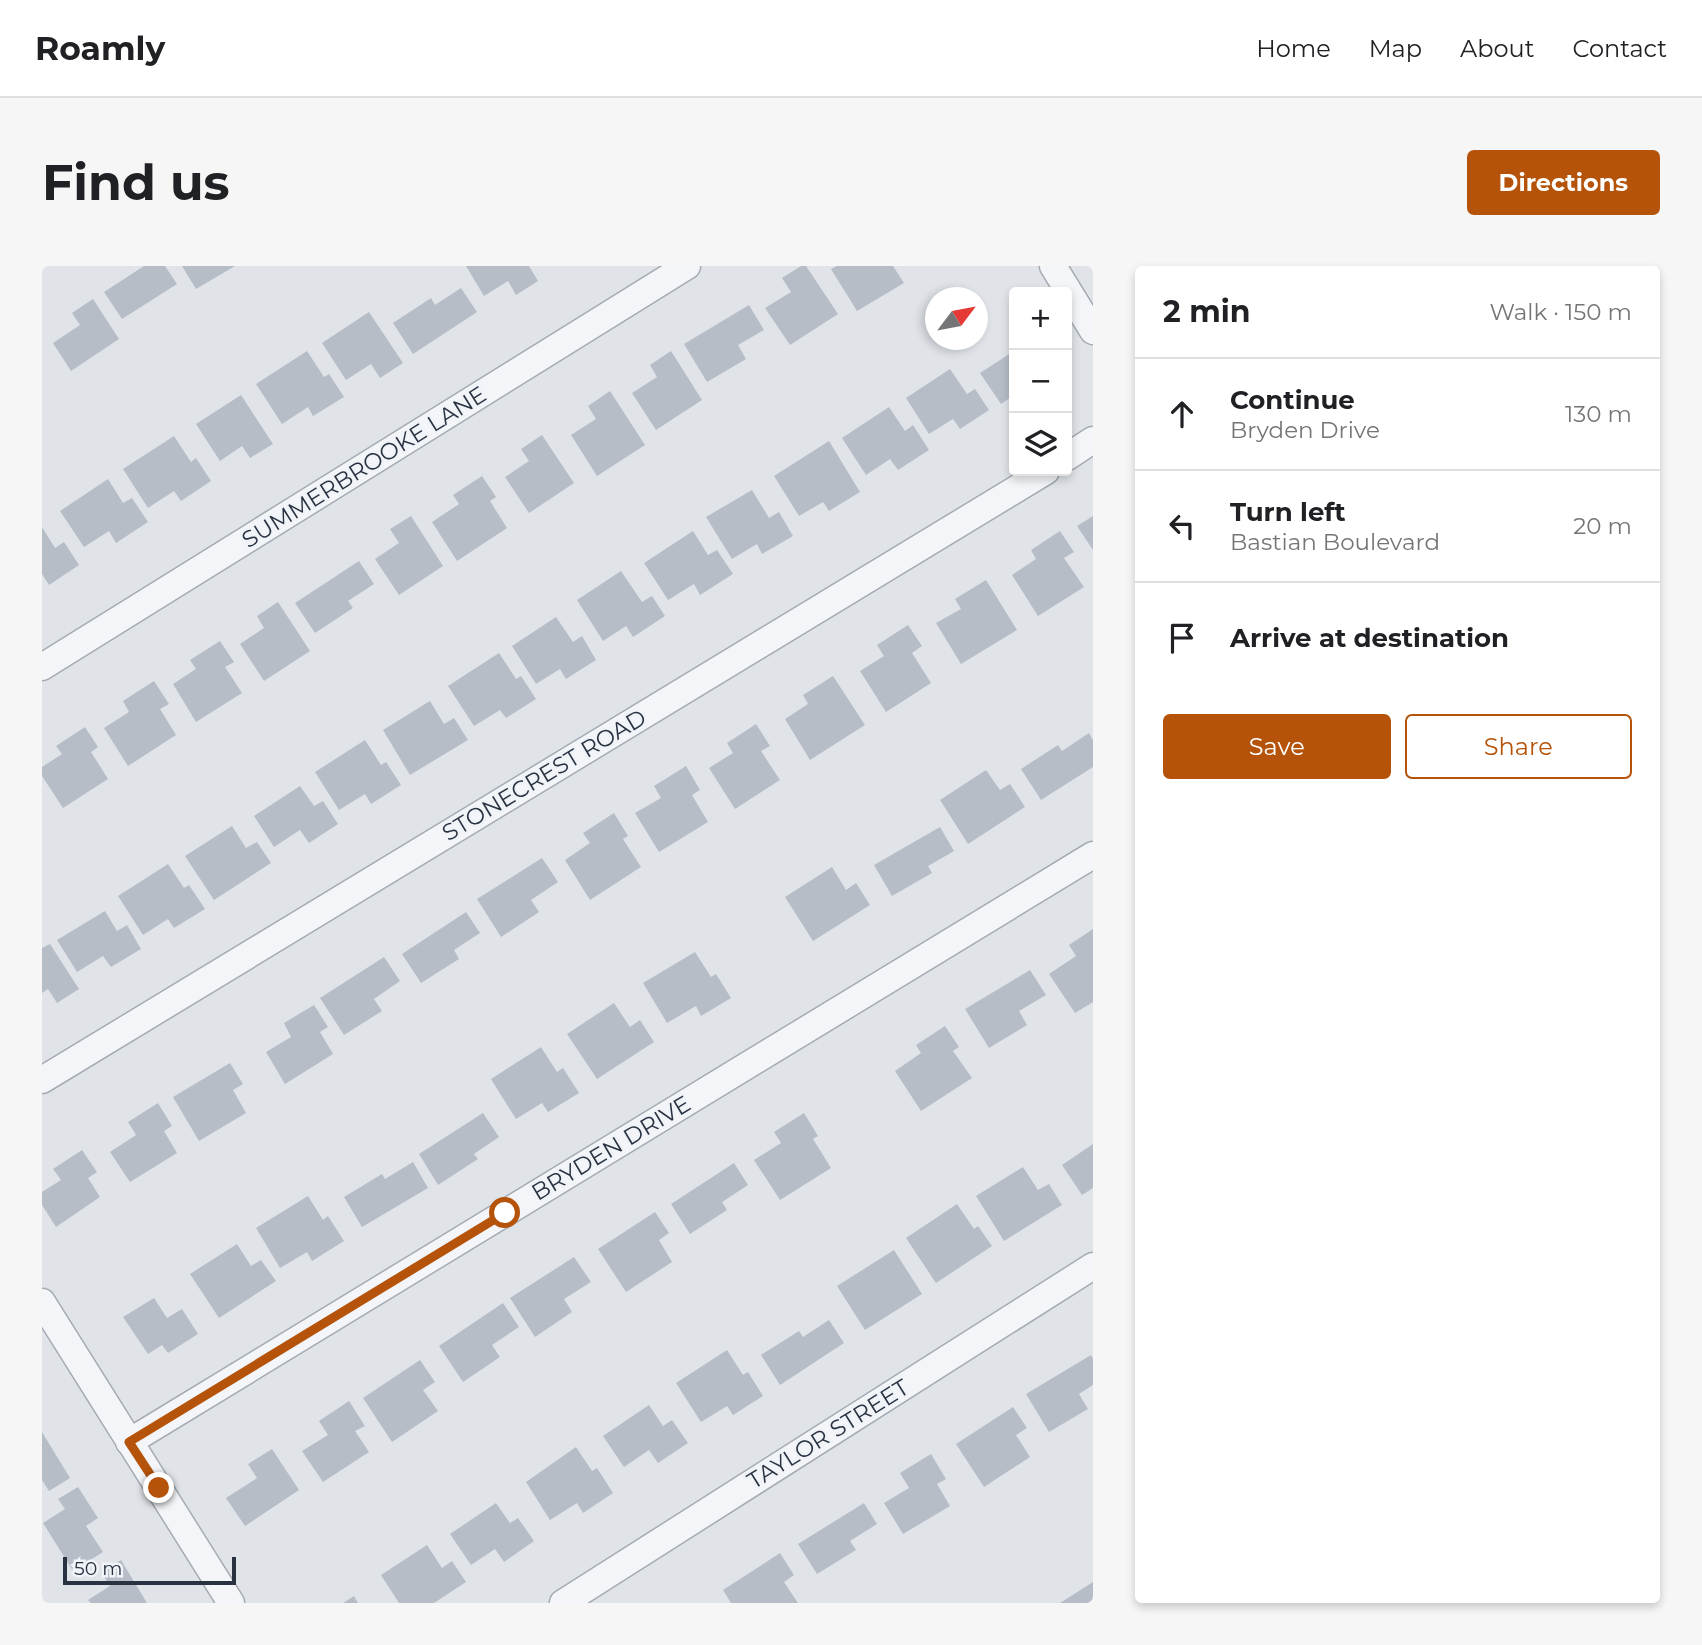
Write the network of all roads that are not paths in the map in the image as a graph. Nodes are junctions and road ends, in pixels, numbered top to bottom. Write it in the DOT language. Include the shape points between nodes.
graph roads {
  1 [pos="687,266"];
  2 [pos="1053,266"];
  3 [pos="1093,331"];
  4 [pos="1093,440"];
  5 [pos="1072,454"];
  6 [pos="1038,476"];
  7 [pos="42,667"];
  8 [pos="1093,855"];
  9 [pos="42,1080"];
  10 [pos="1093,1266"];
  11 [pos="42,1303"];
  12 [pos="129,1442"];
  13 [pos="231,1603"];
  14 [pos="563,1603"];
  1 -- 7 [label="street, SUMMERBROOKE LANE"];
  2 -- 3 [label="street"];
  4 -- 5 [label="street"];
  6 -- 9 [label="street, STONECREST ROAD"];
  8 -- 12 [label="street, BRYDEN DRIVE"];
  10 -- 14 [label="street, TAYLOR STREET"];
  11 -- 12 [label="street"];
  12 -- 13 [label="street"];
}
